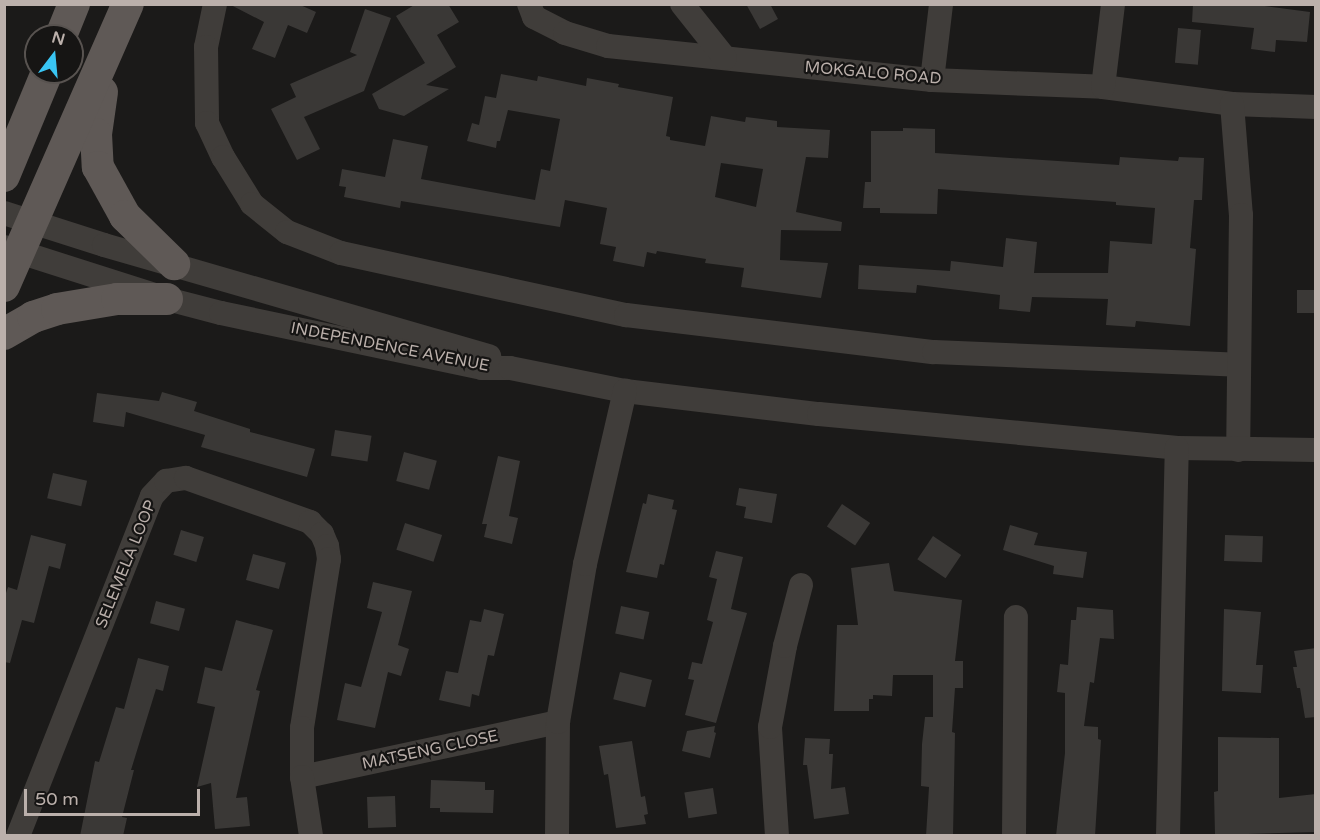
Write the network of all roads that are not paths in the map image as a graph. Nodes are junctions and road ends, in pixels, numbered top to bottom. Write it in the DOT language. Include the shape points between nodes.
graph roads {
  1 [pos="74,4"];
  2 [pos="128,4"];
  3 [pos="215,4"];
  4 [pos="529,4"];
  5 [pos="682,4"];
  6 [pos="941,4"];
  7 [pos="1113,4"];
  8 [pos="66,24"];
  9 [pos="115,36"];
  10 [pos="725,58"];
  11 [pos="932,80"];
  12 [pos="42,84"];
  13 [pos="1103,87"];
  14 [pos="1232,104"];
  15 [pos="1316,107"];
  16 [pos="5,173"];
  17 [pos="19,217"];
  18 [pos="12,248"];
  19 [pos="174,264"];
  20 [pos="4,286"];
  21 [pos="167,300"];
  22 [pos="4,334"];
  23 [pos="1238,365"];
  24 [pos="510,368"];
  25 [pos="624,390"];
  26 [pos="1177,448"];
  27 [pos="1238,450"];
  28 [pos="1316,450"];
  29 [pos="801,585"];
  30 [pos="1016,617"];
  31 [pos="558,722"];
  32 [pos="302,777"];
  33 [pos="18,836"];
  34 [pos="311,836"];
  35 [pos="557,836"];
  36 [pos="777,836"];
  37 [pos="1014,836"];
  38 [pos="1168,836"];
  1 -- 8 [label="main road"];
  2 -- 9 [label="main road"];
  3 -- 23 [label="street" via="206,47 207,123 223,157 252,204 287,232 340,253 638,316 934,352"];
  4 -- 10 [label="street, MOKGALO ROAD" via="534,16 565,33 608,45"];
  5 -- 10 [label="street"];
  6 -- 11 [label="street"];
  7 -- 13 [label="street"];
  9 -- 17 [label="main road"];
  9 -- 19 [label="main road" via="96,134 98,167 125,216"];
  10 -- 11 [label="street, MOKGALO ROAD"];
  11 -- 13 [label="street, MOKGALO ROAD"];
  12 -- 16 [label="main road"];
  13 -- 14 [label="street, MOKGALO ROAD"];
  14 -- 15 [label="street, MOKGALO ROAD"];
  14 -- 23 [label="street" via="1241,215"];
  17 -- 18 [label="main road"];
  17 -- 19 [label="street, INDEPENDENCE AVENUE"];
  18 -- 20 [label="main road"];
  18 -- 21 [label="street, INDEPENDENCE AVENUE"];
  19 -- 24 [label="street, INDEPENDENCE AVENUE" via="482,352"];
  21 -- 22 [label="main road" via="117,299 57,309 33,317"];
  21 -- 24 [label="street, INDEPENDENCE AVENUE" via="482,368"];
  23 -- 27 [label="street"];
  24 -- 25 [label="street"];
  25 -- 26 [label="street" via="819,414"];
  25 -- 31 [label="street" via="585,564"];
  26 -- 27 [label="street"];
  26 -- 38 [label="street"];
  27 -- 28 [label="street"];
  29 -- 36 [label="street" via="770,727"];
  30 -- 37 [label="street"];
  31 -- 32 [label="street, MATSENG CLOSE"];
  31 -- 35 [label="street"];
  32 -- 33 [label="street, SELEMELA LOOP" via="302,728 329,560 322,534 310,522 186,478 166,480 152,496"];
  32 -- 34 [label="street, SELEMELA LOOP"];
}
